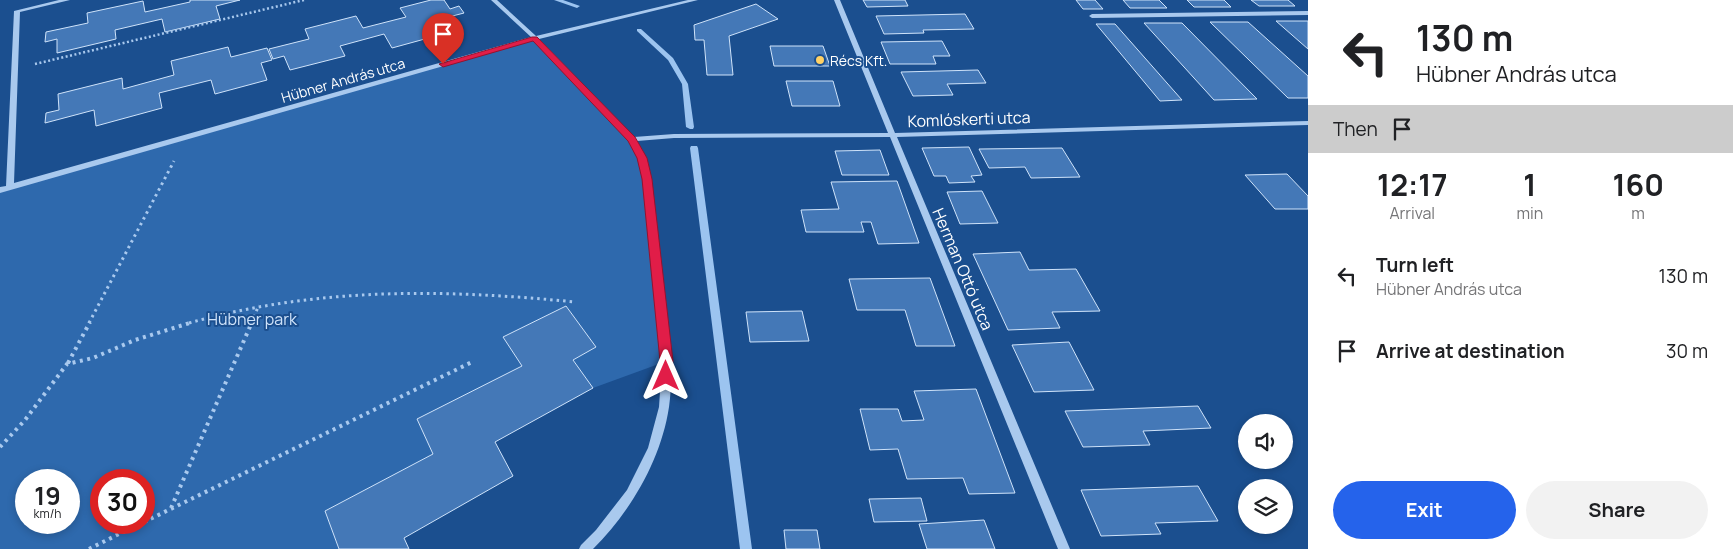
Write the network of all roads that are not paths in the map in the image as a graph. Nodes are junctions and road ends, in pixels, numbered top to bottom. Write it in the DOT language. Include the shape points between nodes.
graph roads {
  1 [pos="67,0"];
  2 [pos="494,0"];
  3 [pos="695,0"];
  4 [pos="837,0"];
  5 [pos="1308,13"];
  6 [pos="1092,16"];
  7 [pos="535,38"];
  8 [pos="1308,123"];
  9 [pos="891,135"];
  10 [pos="632,139"];
  11 [pos="10,187"];
  12 [pos="0,190"];
  13 [pos="585,549"];
  14 [pos="1064,549"];
  1 -- 11 [label="street" via="17,11"];
  2 -- 7 [label="street"];
  3 -- 7 [label="street, Hübner András utca"];
  4 -- 9 [label="street, Herman Ottó utca"];
  5 -- 6 [label="street"];
  7 -- 10 [label="street"];
  7 -- 11 [label="street, Hübner András utca"];
  8 -- 9 [label="street, Komlóskerti utca"];
  9 -- 10 [label="street, Komlóskerti utca"];
  9 -- 14 [label="street, Herman Ottó utca"];
  10 -- 13 [label="street" via="642,158 649,188 667,361 664,407 653,449 631,494"];
  11 -- 12 [label="street, Hübner András utca"];
}
